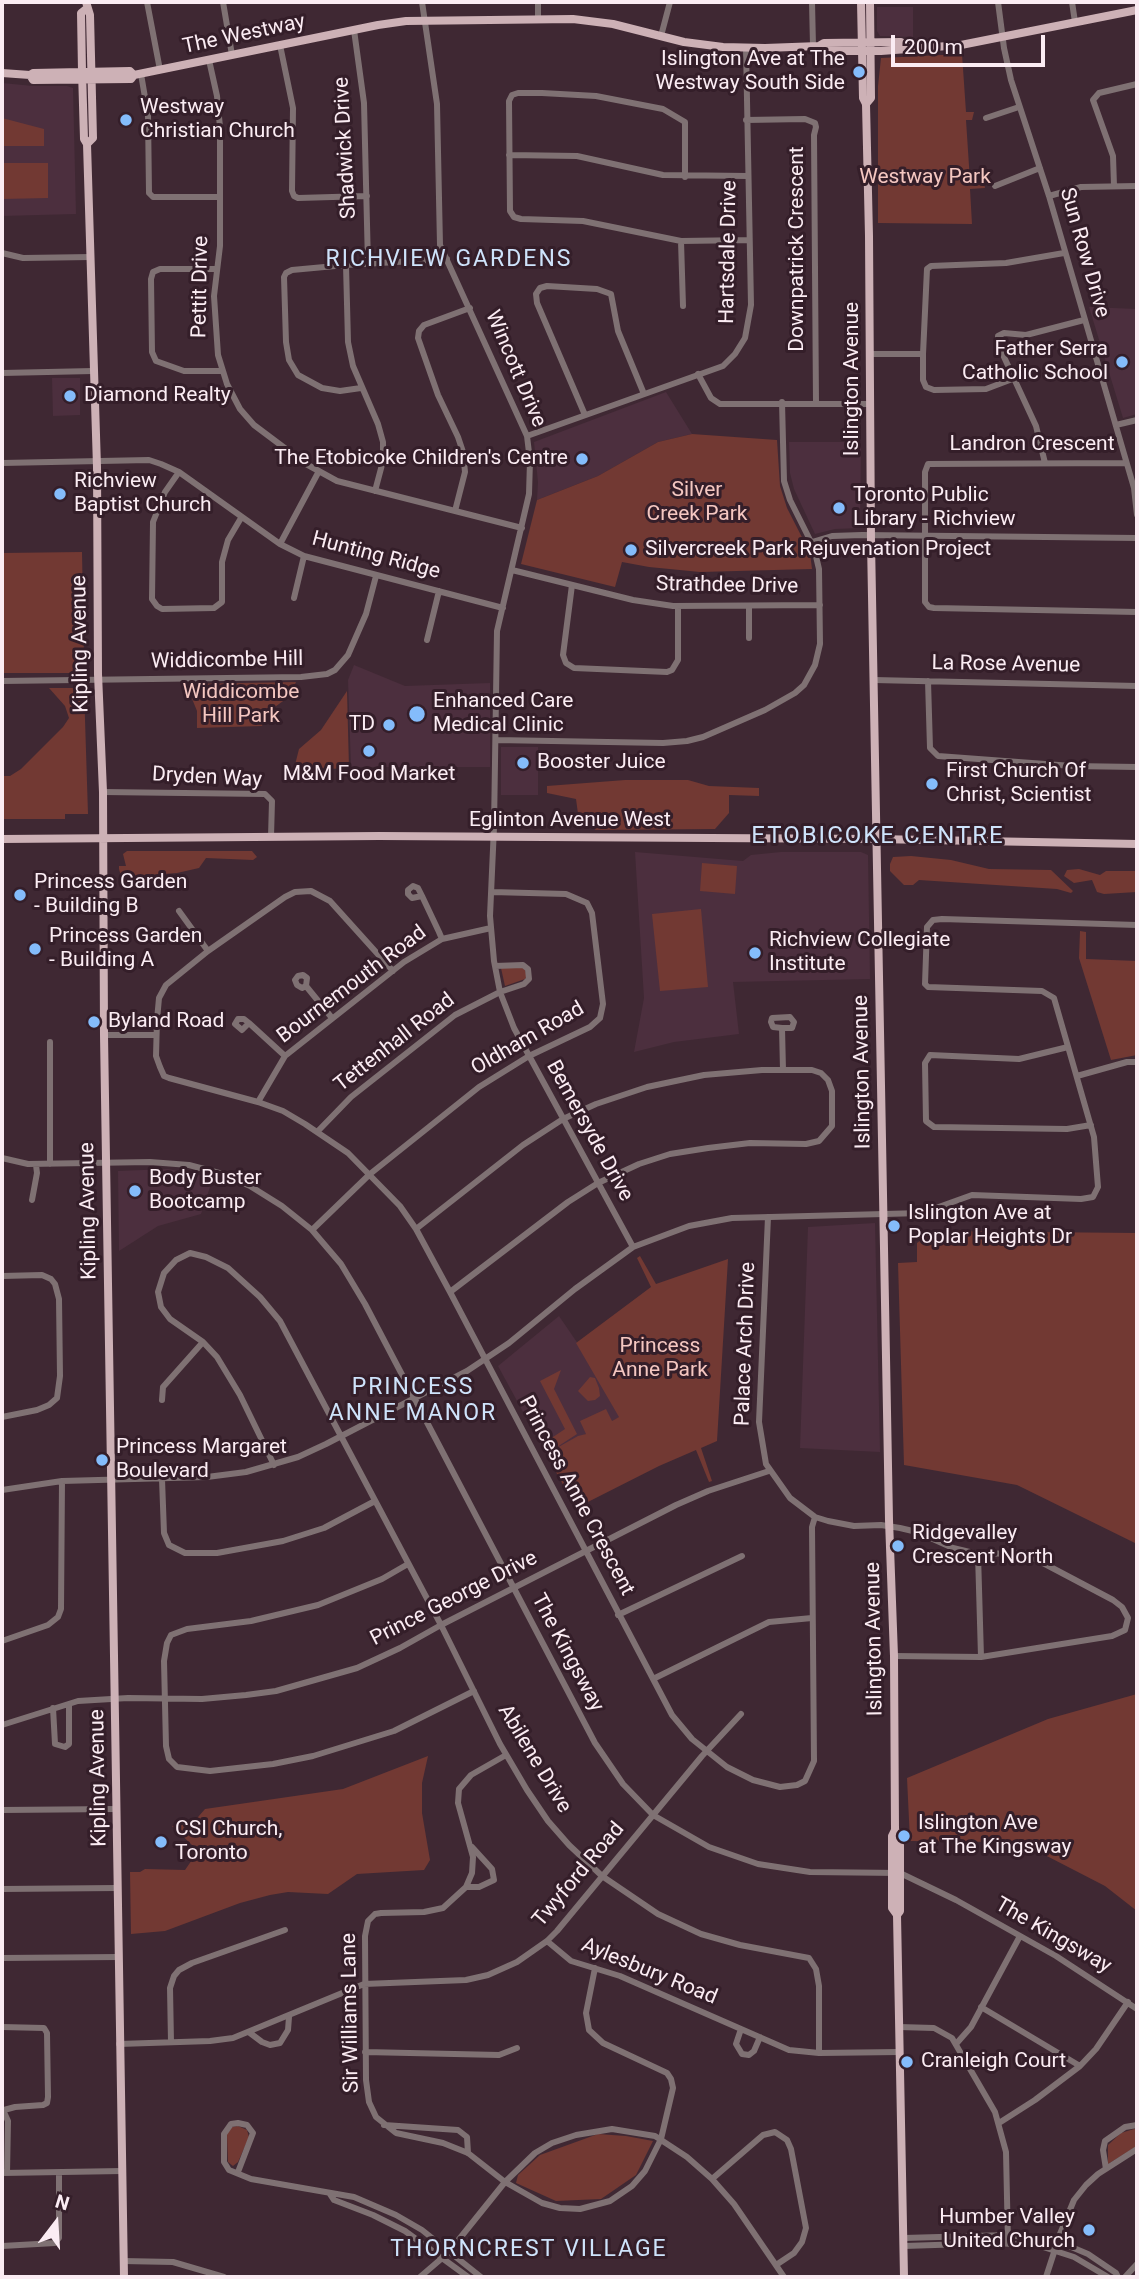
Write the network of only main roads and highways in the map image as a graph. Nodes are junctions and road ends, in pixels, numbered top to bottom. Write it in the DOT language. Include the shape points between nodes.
graph roads {
  1 [pos="861,2"];
  2 [pos="870,2"];
  3 [pos="86,5"];
  4 [pos="1137,10"];
  5 [pos="866,47"];
  6 [pos="2,73"];
  7 [pos="87,76"];
  8 [pos="102,838"];
  9 [pos="2,839"];
  10 [pos="876,839"];
  11 [pos="1137,844"];
  12 [pos="124,2277"];
  13 [pos="904,2277"];
  1 -- 5 [label="main road, Islington Avenue"];
  2 -- 5 [label="main road, Islington Avenue"];
  3 -- 7 [label="main road, Kipling Avenue" via="82,13"];
  4 -- 5 [label="main road, The Westway" via="953,45 901,50"];
  5 -- 7 [label="main road, The Westway" via="695,44 602,22 425,21 354,30 131,79"];
  5 -- 10 [label="main road, Islington Avenue" via="871,98 866,104"];
  6 -- 7 [label="main road, The Westway" via="30,75 33,80"];
  7 -- 8 [label="main road, Kipling Avenue" via="93,138 87,144"];
  8 -- 9 [label="main road, Eglinton Avenue West"];
  8 -- 10 [label="main road, Eglinton Avenue West"];
  8 -- 12 [label="main road, Kipling Avenue"];
  10 -- 11 [label="main road, Eglinton Avenue West"];
  10 -- 13 [label="main road, Islington Avenue" via="895,1829 900,1836 896,1872"];
}
